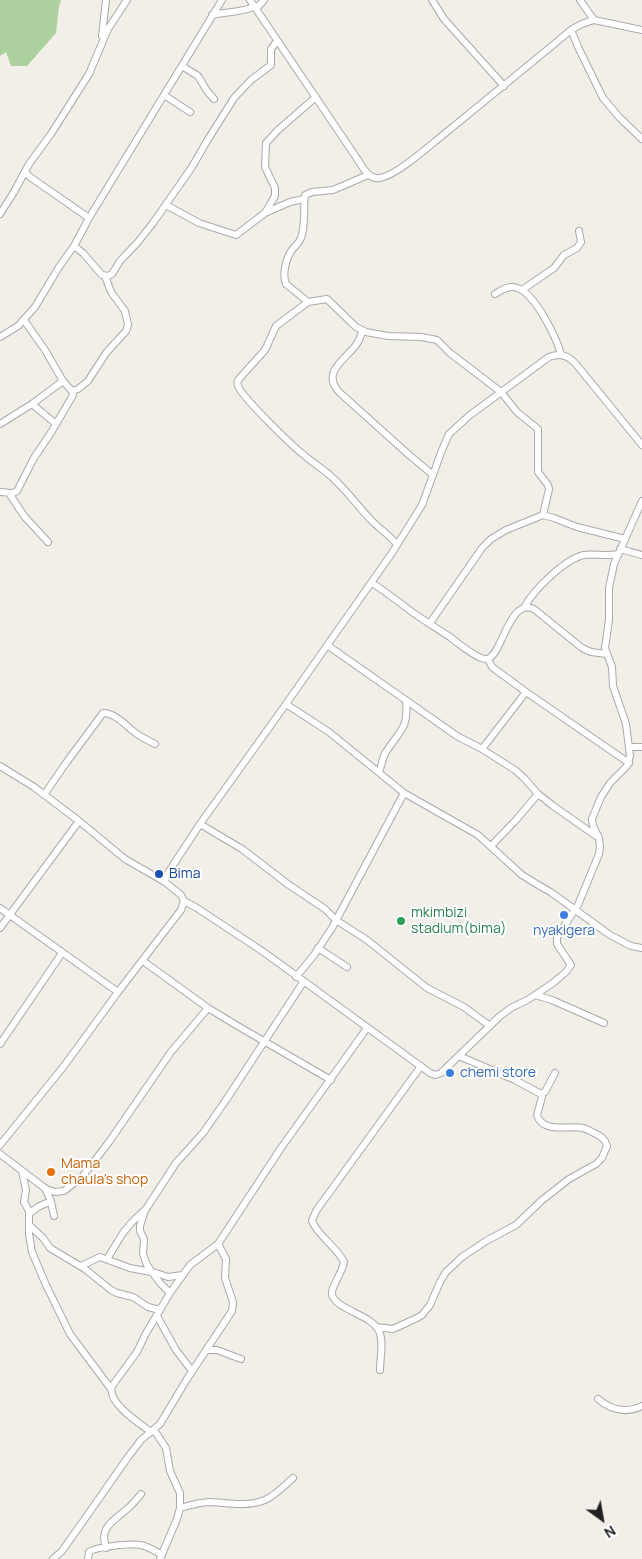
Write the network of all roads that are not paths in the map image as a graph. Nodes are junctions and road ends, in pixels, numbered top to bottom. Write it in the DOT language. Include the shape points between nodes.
graph roads {
  1 [pos="106,0"];
  2 [pos="127,0"];
  3 [pos="222,0"];
  4 [pos="250,0"];
  5 [pos="264,0"];
  6 [pos="432,0"];
  7 [pos="580,0"];
  8 [pos="255,8"];
  9 [pos="212,14"];
  10 [pos="594,20"];
  11 [pos="571,30"];
  12 [pos="642,30"];
  13 [pos="277,40"];
  14 [pos="101,42"];
  15 [pos="182,66"];
  16 [pos="504,86"];
  17 [pos="164,95"];
  18 [pos="316,97"];
  19 [pos="214,99"];
  20 [pos="190,112"];
  21 [pos="642,139"];
  22 [pos="24,172"];
  23 [pos="368,175"];
  24 [pos="304,199"];
  25 [pos="166,205"];
  26 [pos="265,213"];
  27 [pos="0,214"];
  28 [pos="89,218"];
  29 [pos="579,231"];
  30 [pos="74,246"];
  31 [pos="105,276"];
  32 [pos="522,290"];
  33 [pos="496,294"];
  34 [pos="308,302"];
  35 [pos="24,320"];
  36 [pos="362,331"];
  37 [pos="0,337"];
  38 [pos="561,354"];
  39 [pos="63,381"];
  40 [pos="72,391"];
  41 [pos="501,392"];
  42 [pos="32,404"];
  43 [pos="0,424"];
  44 [pos="56,424"];
  45 [pos="642,445"];
  46 [pos="433,475"];
  47 [pos="0,492"];
  48 [pos="9,493"];
  49 [pos="642,501"];
  50 [pos="543,515"];
  51 [pos="625,539"];
  52 [pos="48,542"];
  53 [pos="398,545"];
  54 [pos="619,552"];
  55 [pos="642,555"];
  56 [pos="372,583"];
  57 [pos="524,608"];
  58 [pos="430,623"];
  59 [pos="327,645"];
  60 [pos="607,654"];
  61 [pos="488,659"];
  62 [pos="526,692"];
  63 [pos="406,700"];
  64 [pos="286,704"];
  65 [pos="155,744"];
  66 [pos="630,747"];
  67 [pos="642,747"];
  68 [pos="482,749"];
  69 [pos="629,763"];
  70 [pos="0,766"];
  71 [pos="379,772"];
  72 [pos="404,792"];
  73 [pos="538,794"];
  74 [pos="44,795"];
  75 [pos="79,821"];
  76 [pos="200,824"];
  77 [pos="599,838"];
  78 [pos="491,846"];
  79 [pos="165,882"];
  80 [pos="184,902"];
  81 [pos="0,908"];
  82 [pos="575,910"];
  83 [pos="10,914"];
  84 [pos="336,920"];
  85 [pos="0,928"];
  86 [pos="318,948"];
  87 [pos="642,948"];
  88 [pos="62,954"];
  89 [pos="142,961"];
  90 [pos="347,967"];
  91 [pos="296,976"];
  92 [pos="304,982"];
  93 [pos="118,992"];
  94 [pos="535,996"];
  95 [pos="208,1008"];
  96 [pos="604,1023"];
  97 [pos="490,1026"];
  98 [pos="367,1028"];
  99 [pos="264,1042"];
  100 [pos="0,1044"];
  101 [pos="459,1056"];
  102 [pos="421,1066"];
  103 [pos="555,1072"];
  104 [pos="331,1080"];
  105 [pos="541,1094"];
  106 [pos="0,1145"];
  107 [pos="0,1154"];
  108 [pos="22,1171"];
  109 [pos="45,1188"];
  110 [pos="51,1201"];
  111 [pos="146,1208"];
  112 [pos="30,1213"];
  113 [pos="54,1216"];
  114 [pos="29,1226"];
  115 [pos="218,1244"];
  116 [pos="107,1259"];
  117 [pos="81,1266"];
  118 [pos="152,1272"];
  119 [pos="183,1275"];
  120 [pos="170,1293"];
  121 [pos="159,1313"];
  122 [pos="376,1327"];
  123 [pos="206,1350"];
  124 [pos="241,1359"];
  125 [pos="380,1370"];
  126 [pos="192,1371"];
  127 [pos="111,1388"];
  128 [pos="598,1398"];
  129 [pos="642,1406"];
  130 [pos="153,1431"];
  131 [pos="293,1478"];
  132 [pos="141,1494"];
  133 [pos="180,1508"];
  134 [pos="106,1548"];
  135 [pos="161,1557"];
  136 [pos="53,1559"];
  137 [pos="88,1559"];
  1 -- 14 [label="street"];
  2 -- 14 [label="street"];
  3 -- 9 [label="street"];
  4 -- 8 [label="street"];
  5 -- 8 [label="street"];
  6 -- 16 [label="street"];
  7 -- 10 [label="street"];
  8 -- 9 [label="street"];
  8 -- 13 [label="street"];
  9 -- 15 [label="street"];
  10 -- 11 [label="street"];
  10 -- 12 [label="street"];
  11 -- 16 [label="street"];
  11 -- 21 [label="street" via="603,98"];
  13 -- 18 [label="street"];
  13 -- 25 [label="street" via="271,49 270,65 230,104"];
  14 -- 22 [label="street" via="89,74"];
  15 -- 17 [label="street"];
  15 -- 19 [label="street" via="198,76"];
  16 -- 23 [label="street" via="397,170 380,178"];
  17 -- 20 [label="street"];
  17 -- 28 [label="street"];
  18 -- 23 [label="street"];
  18 -- 26 [label="street" via="266,144 265,167 276,188"];
  22 -- 27 [label="street"];
  22 -- 28 [label="street"];
  23 -- 24 [label="street" via="333,190 307,194"];
  24 -- 26 [label="street"];
  24 -- 34 [label="street" via="301,237 289,255 284,276 286,284"];
  25 -- 26 [label="street" via="199,223 236,236"];
  25 -- 31 [label="street" via="112,274"];
  28 -- 30 [label="street"];
  29 -- 32 [label="street" via="581,242 577,248"];
  30 -- 31 [label="street" via="98,273"];
  30 -- 35 [label="street"];
  31 -- 40 [label="street" via="111,292 124,310 128,326 88,381"];
  32 -- 33 [label="street" via="504,288"];
  32 -- 38 [label="street" via="530,296 552,330"];
  34 -- 36 [label="street" via="327,299"];
  34 -- 53 [label="street" via="276,326 265,350 239,379 238,388 303,455 336,480"];
  35 -- 37 [label="street"];
  35 -- 39 [label="street"];
  36 -- 41 [label="street" via="437,340"];
  36 -- 46 [label="street" via="356,344 336,368 334,385"];
  38 -- 41 [label="street" via="549,357"];
  38 -- 45 [label="street" via="575,363"];
  39 -- 40 [label="street"];
  39 -- 42 [label="street"];
  40 -- 44 [label="street"];
  41 -- 46 [label="street" via="450,434"];
  41 -- 50 [label="street" via="517,412 538,429 538,472 549,489"];
  42 -- 43 [label="street"];
  42 -- 44 [label="street"];
  44 -- 48 [label="street" via="17,491"];
  46 -- 53 [label="street" via="422,505"];
  47 -- 48 [label="street"];
  48 -- 52 [label="street" via="24,516"];
  49 -- 51 [label="street"];
  50 -- 51 [label="street"];
  50 -- 58 [label="street" via="491,539"];
  51 -- 54 [label="street"];
  53 -- 56 [label="street"];
  54 -- 55 [label="street"];
  54 -- 57 [label="street" via="574,558 541,584"];
  54 -- 60 [label="street" via="609,588"];
  56 -- 58 [label="street"];
  56 -- 59 [label="street"];
  57 -- 60 [label="street" via="534,609 582,648"];
  57 -- 61 [label="street"];
  58 -- 61 [label="street" via="478,656"];
  59 -- 63 [label="street"];
  59 -- 64 [label="street"];
  60 -- 66 [label="street"];
  61 -- 62 [label="street" via="492,667"];
  62 -- 68 [label="street"];
  62 -- 69 [label="street"];
  63 -- 68 [label="street" via="457,736"];
  63 -- 71 [label="street" via="404,726 385,753"];
  64 -- 71 [label="street" via="330,732"];
  64 -- 76 [label="street"];
  65 -- 74 [label="street" via="108,713 103,713"];
  66 -- 67 [label="street"];
  66 -- 69 [label="street"];
  68 -- 73 [label="street" via="525,778"];
  69 -- 77 [label="street" via="610,783 595,811 592,821"];
  70 -- 74 [label="street"];
  71 -- 72 [label="street"];
  72 -- 78 [label="street"];
  72 -- 84 [label="street"];
  73 -- 77 [label="street"];
  73 -- 78 [label="street"];
  74 -- 75 [label="street"];
  75 -- 79 [label="street" via="125,859"];
  75 -- 83 [label="street"];
  76 -- 79 [label="street"];
  76 -- 84 [label="street" via="242,849"];
  77 -- 82 [label="street" via="599,854"];
  78 -- 82 [label="street" via="522,875"];
  79 -- 80 [label="street" via="182,895"];
  80 -- 89 [label="street"];
  80 -- 91 [label="street"];
  81 -- 83 [label="street"];
  82 -- 87 [label="street" via="619,940"];
  82 -- 94 [label="street" via="556,939 570,968"];
  83 -- 85 [label="street"];
  83 -- 88 [label="street"];
  84 -- 86 [label="street"];
  84 -- 97 [label="street" via="367,940 427,988 456,1002"];
  86 -- 90 [label="street"];
  86 -- 91 [label="street"];
  88 -- 93 [label="street"];
  88 -- 100 [label="street"];
  89 -- 93 [label="street"];
  89 -- 95 [label="street"];
  91 -- 92 [label="street"];
  92 -- 98 [label="street"];
  92 -- 99 [label="street"];
  93 -- 106 [label="street"];
  94 -- 96 [label="street"];
  94 -- 97 [label="street" via="511,1008"];
  95 -- 99 [label="street"];
  95 -- 109 [label="street" via="171,1052 82,1177 64,1191"];
  97 -- 101 [label="street"];
  98 -- 102 [label="street"];
  98 -- 104 [label="street"];
  99 -- 104 [label="street"];
  99 -- 111 [label="street" via="203,1133 176,1164"];
  101 -- 102 [label="street" via="439,1074 430,1073"];
  101 -- 105 [label="street"];
  102 -- 122 [label="street" via="312,1221 344,1262 332,1290 333,1297"];
  103 -- 105 [label="street"];
  104 -- 115 [label="street" via="281,1148"];
  105 -- 122 [label="street" via="537,1115 541,1123 582,1128 604,1138 607,1146 602,1158 569,1179 516,1225 462,1257 446,1272 426,1311 417,1318 393,1329"];
  107 -- 108 [label="street"];
  108 -- 109 [label="street"];
  108 -- 112 [label="street" via="26,1190 24,1202"];
  109 -- 110 [label="street"];
  110 -- 112 [label="street"];
  110 -- 113 [label="street"];
  111 -- 116 [label="street" via="123,1233"];
  111 -- 118 [label="street" via="140,1229 144,1239 143,1254"];
  112 -- 114 [label="street"];
  114 -- 117 [label="street" via="50,1248"];
  114 -- 127 [label="street" via="32,1252 70,1334"];
  115 -- 119 [label="street" via="194,1261"];
  115 -- 123 [label="street" via="226,1259 225,1278 234,1306"];
  116 -- 117 [label="street" via="100,1257"];
  116 -- 118 [label="street"];
  117 -- 121 [label="street" via="111,1290 133,1297"];
  118 -- 119 [label="street" via="171,1277"];
  118 -- 120 [label="street"];
  119 -- 120 [label="street"];
  120 -- 121 [label="street"];
  121 -- 126 [label="street" via="176,1350"];
  121 -- 127 [label="street"];
  122 -- 125 [label="street" via="380,1336"];
  123 -- 124 [label="street" via="217,1350"];
  123 -- 126 [label="street"];
  126 -- 130 [label="street"];
  127 -- 130 [label="street" via="115,1399 127,1413"];
  128 -- 129 [label="street" via="611,1408 624,1411"];
  130 -- 133 [label="street" via="166,1448 170,1471 180,1493"];
  130 -- 136 [label="street" via="141,1440"];
  131 -- 133 [label="street" via="264,1500 242,1504 209,1502"];
  132 -- 134 [label="street" via="107,1528 104,1536"];
  133 -- 135 [label="street"];
  134 -- 135 [label="street" via="141,1545 152,1548"];
  134 -- 137 [label="street" via="92,1550"];
}
